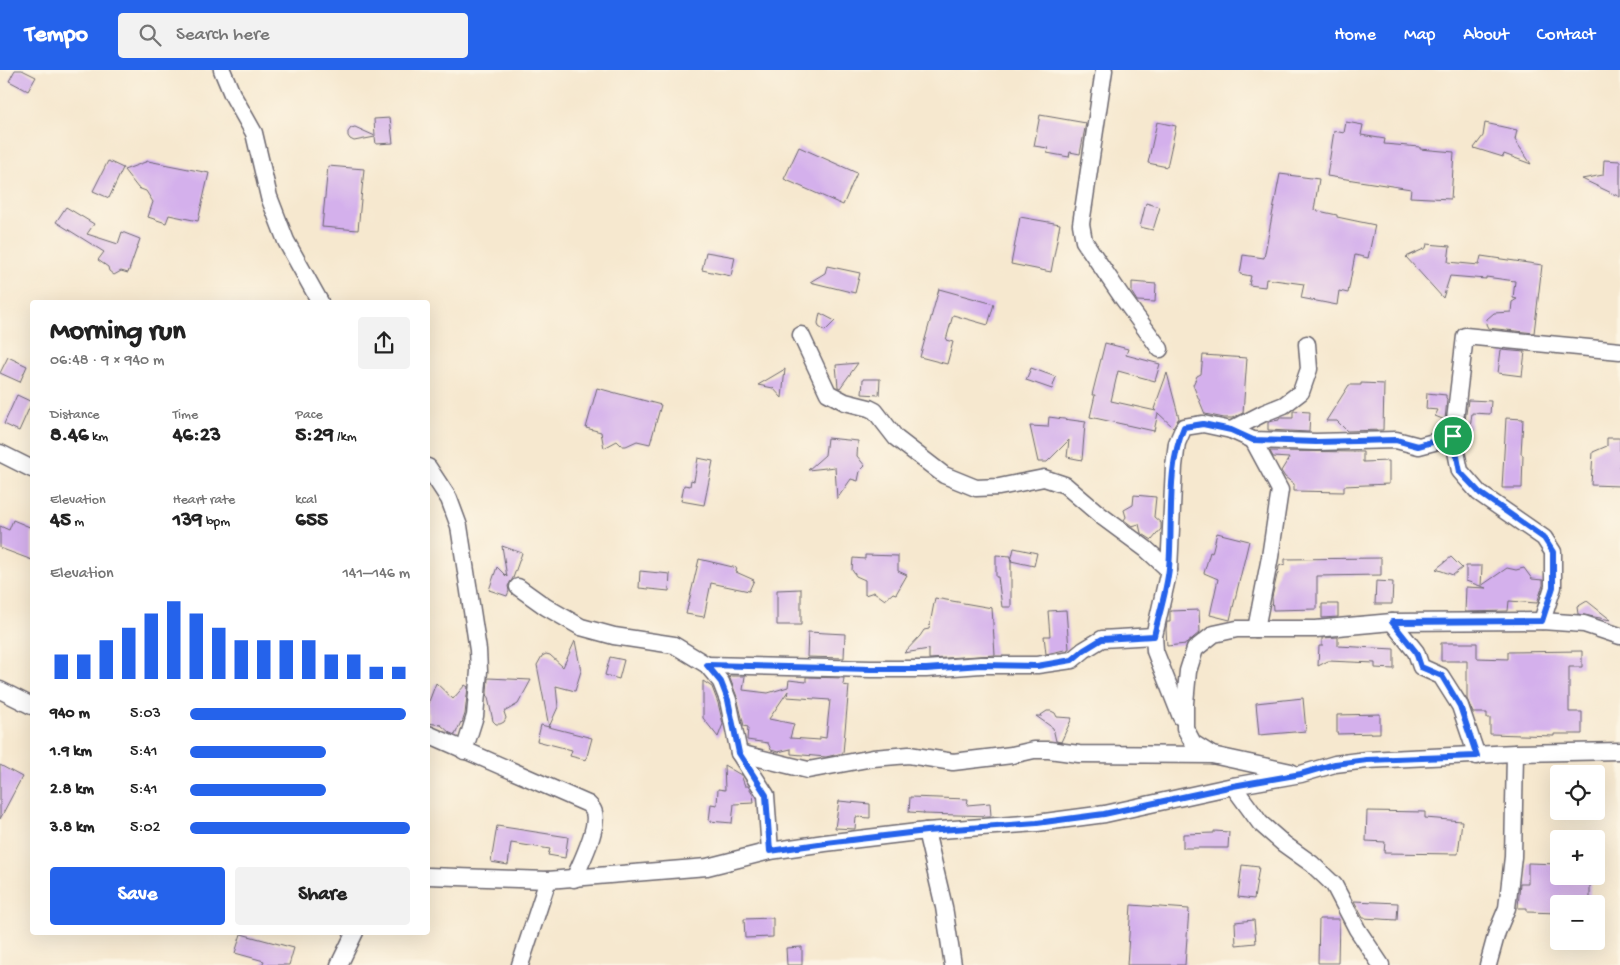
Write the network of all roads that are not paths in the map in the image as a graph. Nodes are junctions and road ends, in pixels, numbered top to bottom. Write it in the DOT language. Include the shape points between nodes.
graph roads {
  1 [pos="222,70"];
  2 [pos="1104,70"];
  3 [pos="319,300"];
  4 [pos="801,335"];
  5 [pos="1307,344"];
  6 [pos="1160,349"];
  7 [pos="1620,352"];
  8 [pos="1231,430"];
  9 [pos="1453,436"];
  10 [pos="1253,440"];
  11 [pos="0,453"];
  12 [pos="30,468"];
  13 [pos="430,470"];
  14 [pos="1169,570"];
  15 [pos="518,587"];
  16 [pos="1542,621"];
  17 [pos="1392,622"];
  18 [pos="1256,629"];
  19 [pos="1154,636"];
  20 [pos="1620,636"];
  21 [pos="707,665"];
  22 [pos="0,690"];
  23 [pos="30,705"];
  24 [pos="1185,728"];
  25 [pos="430,735"];
  26 [pos="464,750"];
  27 [pos="1620,751"];
  28 [pos="739,753"];
  29 [pos="1515,753"];
  30 [pos="1212,755"];
  31 [pos="1477,756"];
  32 [pos="1301,774"];
  33 [pos="1233,786"];
  34 [pos="926,831"];
  35 [pos="770,851"];
  36 [pos="430,876"];
  37 [pos="574,879"];
  38 [pos="548,880"];
  39 [pos="354,935"];
  40 [pos="339,965"];
  41 [pos="520,965"];
  42 [pos="953,965"];
  43 [pos="1381,965"];
  44 [pos="1488,965"];
  1 -- 3 [label="street" via="254,133 269,197 286,241"];
  2 -- 6 [label="street" via="1082,232 1084,240"];
  4 -- 14 [label="street" via="828,393 875,412 896,438 944,475 976,488 1044,478 1065,485"];
  5 -- 8 [label="street" via="1309,369 1301,392 1284,405"];
  7 -- 9 [label="street" via="1465,336"];
  8 -- 10 [label="street"];
  8 -- 14 [label="street" via="1203,424 1184,427 1177,443 1174,466"];
  9 -- 10 [label="street" via="1418,446 1396,440"];
  9 -- 16 [label="street" via="1460,472 1480,493 1544,538 1553,552 1553,587"];
  10 -- 18 [label="street" via="1280,490"];
  11 -- 12 [label="street"];
  13 -- 26 [label="street" via="449,499 459,526 478,650 474,716"];
  14 -- 19 [label="street"];
  15 -- 21 [label="street" via="581,627 614,636 674,645"];
  16 -- 17 [label="street"];
  16 -- 20 [label="street" via="1584,624"];
  17 -- 18 [label="street" via="1316,629"];
  17 -- 31 [label="street" via="1416,652 1421,667 1442,676 1460,706"];
  18 -- 24 [label="street" via="1214,634 1195,649 1188,671"];
  19 -- 21 [label="street" via="1102,639 1072,660 1037,666 871,669"];
  19 -- 24 [label="street" via="1155,651"];
  21 -- 28 [label="street" via="726,694"];
  22 -- 23 [label="street"];
  24 -- 30 [label="street" via="1194,743"];
  25 -- 26 [label="street"];
  26 -- 37 [label="street" via="588,804 593,810 594,828"];
  27 -- 29 [label="street"];
  28 -- 30 [label="street" via="808,770 873,758 909,755 953,762 1034,750 1079,754"];
  28 -- 35 [label="street" via="766,795"];
  29 -- 31 [label="street"];
  29 -- 44 [label="street" via="1513,857 1507,908"];
  30 -- 32 [label="street"];
  31 -- 32 [label="street" via="1367,760 1335,764"];
  32 -- 33 [label="street"];
  33 -- 34 [label="street" via="1104,814 1037,823"];
  33 -- 43 [label="street" via="1260,823 1334,885"];
  34 -- 35 [label="street"];
  34 -- 42 [label="street" via="944,907"];
  35 -- 37 [label="street" via="707,867"];
  36 -- 38 [label="street"];
  37 -- 38 [label="street"];
  38 -- 41 [label="street"];
  39 -- 40 [label="street"];
}
